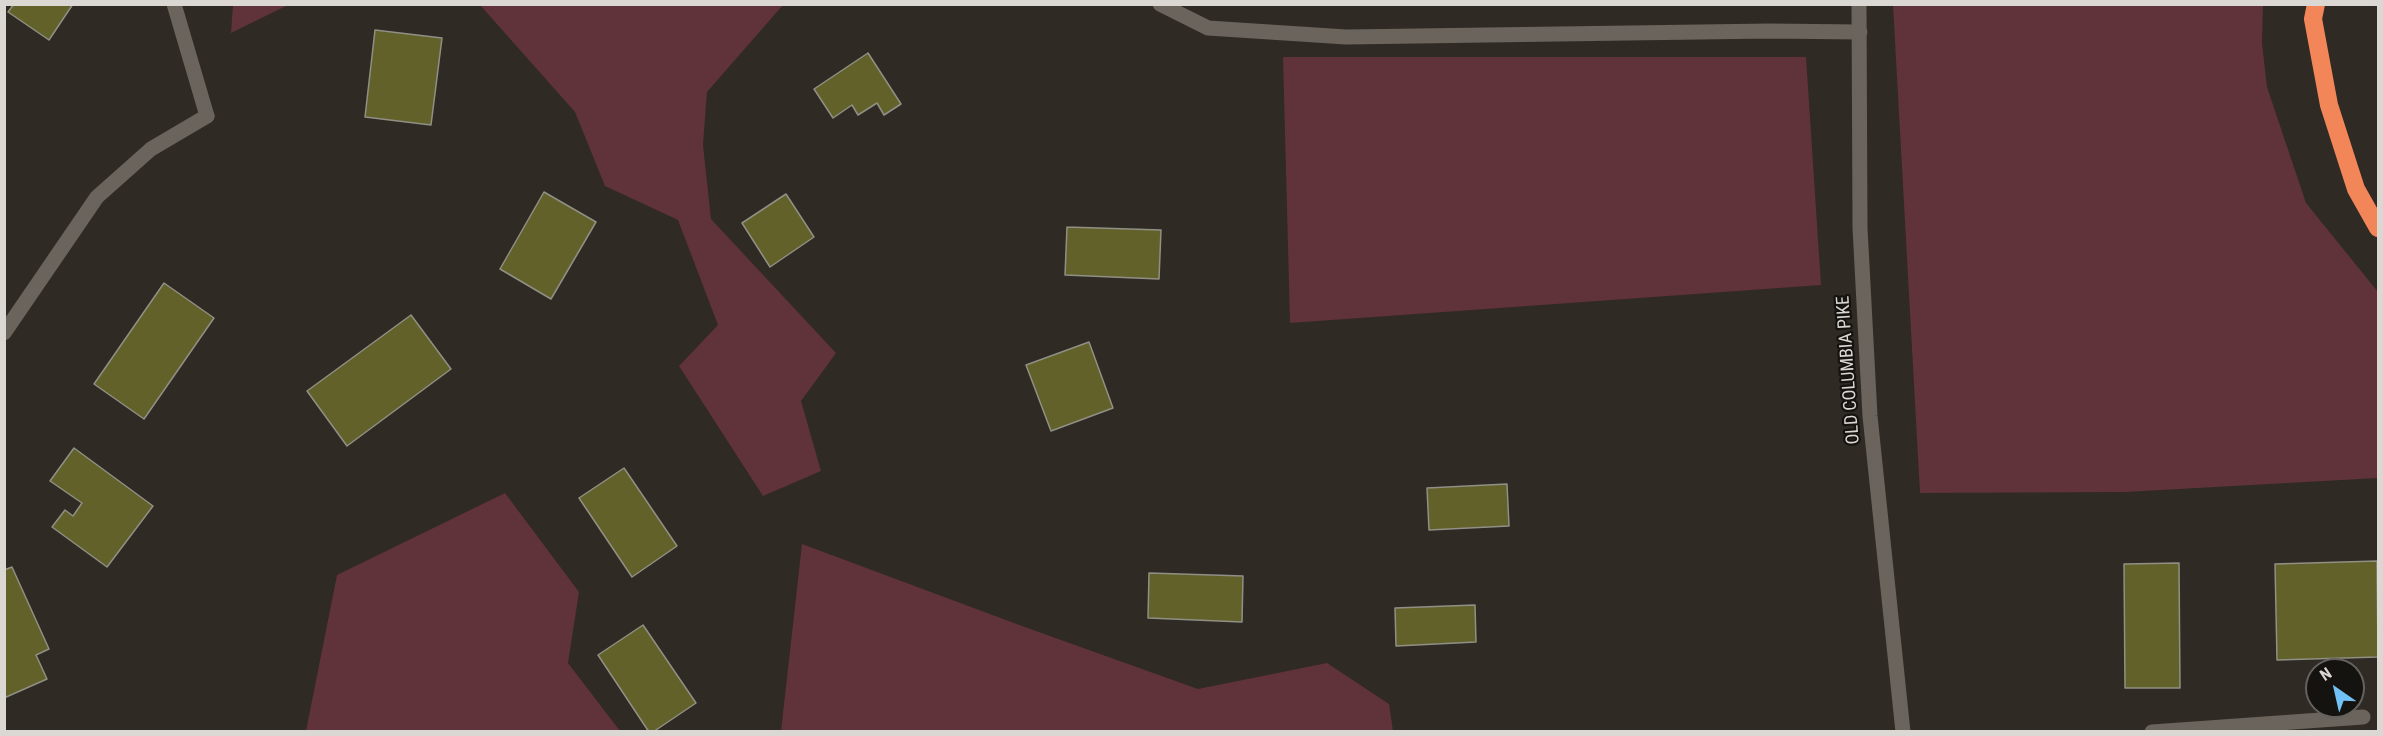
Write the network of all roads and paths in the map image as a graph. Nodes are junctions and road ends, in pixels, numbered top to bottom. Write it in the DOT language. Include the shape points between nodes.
graph roads {
  1 [pos="174,4"];
  2 [pos="1160,4"];
  3 [pos="1859,4"];
  4 [pos="2316,4"];
  5 [pos="1860,32"];
  6 [pos="2379,228"];
  7 [pos="4,333"];
  8 [pos="2349,718"];
  9 [pos="1903,732"];
  10 [pos="2152,732"];
  1 -- 7 [label="street" via="207,116 150,149 98,197"];
  2 -- 5 [label="street" via="1208,28 1346,37"];
  3 -- 5 [label="street, OLD COLUMBIA PIKE"];
  4 -- 6 [label="highway" via="2313,19 2329,105 2356,189"];
  5 -- 9 [label="street, OLD COLUMBIA PIKE" via="1860,228 1870,416"];
  8 -- 10 [label="street"];
}
